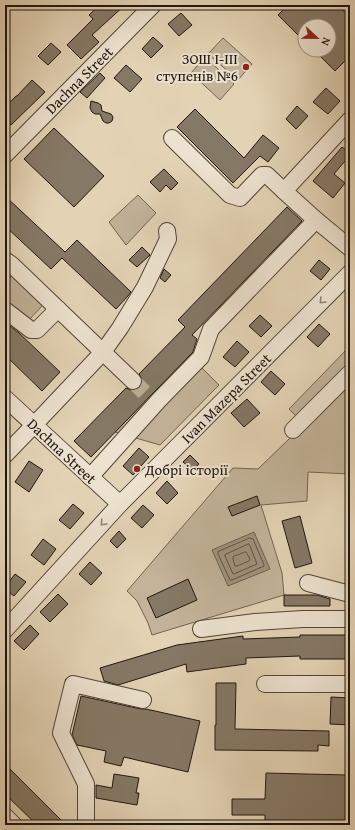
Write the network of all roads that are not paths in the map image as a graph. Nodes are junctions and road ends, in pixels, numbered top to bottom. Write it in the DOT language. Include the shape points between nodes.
graph roads {
  1 [pos="153,5"];
  2 [pos="350,120"];
  3 [pos="172,138"];
  4 [pos="5,155"];
  5 [pos="284,191"];
  6 [pos="316,220"];
  7 [pos="167,231"];
  8 [pos="350,248"];
  9 [pos="5,260"];
  10 [pos="350,274"];
  11 [pos="58,309"];
  12 [pos="5,310"];
  13 [pos="103,352"];
  14 [pos="350,373"];
  15 [pos="133,381"];
  16 [pos="5,398"];
  17 [pos="34,426"];
  18 [pos="293,430"];
  19 [pos="5,455"];
  20 [pos="90,477"];
  21 [pos="120,504"];
  22 [pos="308,583"];
  23 [pos="350,594"];
  24 [pos="350,619"];
  25 [pos="202,629"];
  26 [pos="5,630"];
  27 [pos="265,684"];
  28 [pos="350,684"];
  29 [pos="143,700"];
  30 [pos="5,816"];
  31 [pos="14,825"];
  32 [pos="86,825"];
  1 -- 4 [label="street, Dachna Street"];
  2 -- 5 [label="street"];
  3 -- 5 [label="street" via="230,195 240,198 262,175 266,175"];
  5 -- 6 [label="street"];
  6 -- 8 [label="street"];
  6 -- 20 [label="street" via="211,329 201,357 153,400"];
  7 -- 13 [label="street" via="168,239 145,287"];
  9 -- 11 [label="street"];
  10 -- 21 [label="street, Ivan Mazepa Street, one-way"];
  11 -- 12 [label="street" via="36,330 31,330"];
  11 -- 13 [label="street"];
  13 -- 15 [label="street"];
  13 -- 17 [label="street"];
  14 -- 18 [label="street"];
  16 -- 17 [label="street, Dachna Street"];
  17 -- 19 [label="street"];
  17 -- 20 [label="street, Dachna Street"];
  20 -- 21 [label="street, Dachna Street"];
  21 -- 26 [label="street, Ivan Mazepa Street, one-way"];
  22 -- 23 [label="street"];
  24 -- 25 [label="street" via="255,622"];
  27 -- 28 [label="street"];
  29 -- 32 [label="street" via="73,684 61,733 86,784"];
  30 -- 31 [label="street"];
}
